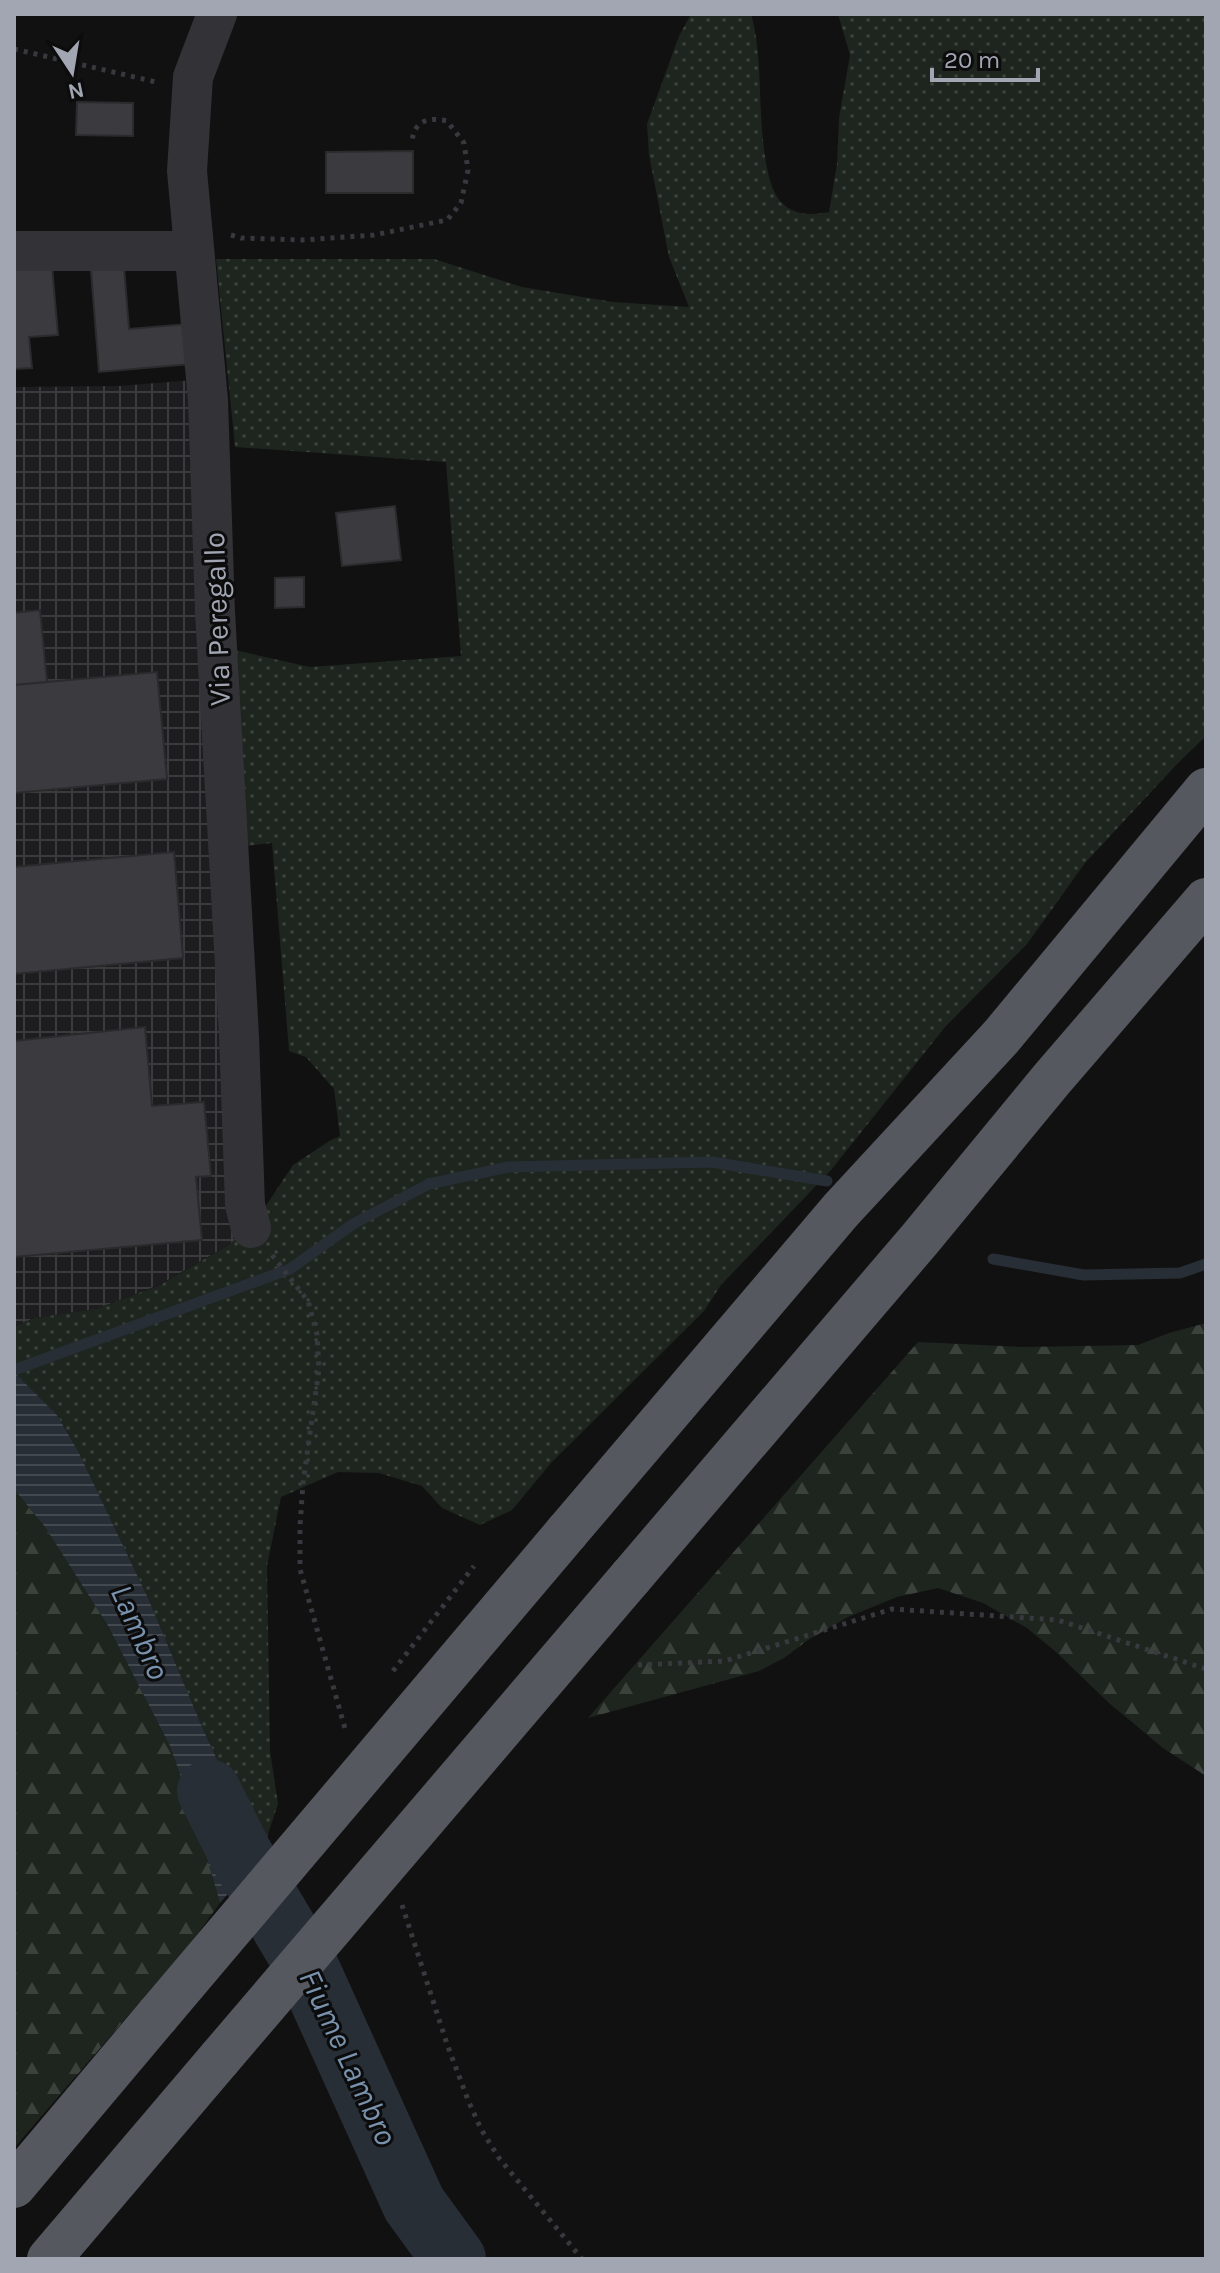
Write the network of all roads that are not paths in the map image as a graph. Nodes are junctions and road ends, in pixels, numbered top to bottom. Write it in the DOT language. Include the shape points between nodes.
graph roads {
  1 [pos="217,14"];
  2 [pos="192,237"];
  3 [pos="14,251"];
  4 [pos="1206,790"];
  5 [pos="1206,903"];
  6 [pos="259,1238"];
  7 [pos="14,2186"];
  8 [pos="49,2259"];
  1 -- 2 [label="street, Via Peregallo" via="193,77 187,171"];
  2 -- 3 [label="street"];
  2 -- 6 [label="street, Via Peregallo" via="208,400 245,1205"];
  4 -- 7 [label="highway, bridge" via="1001,1037 841,1210"];
  5 -- 8 [label="highway, bridge"];
}
